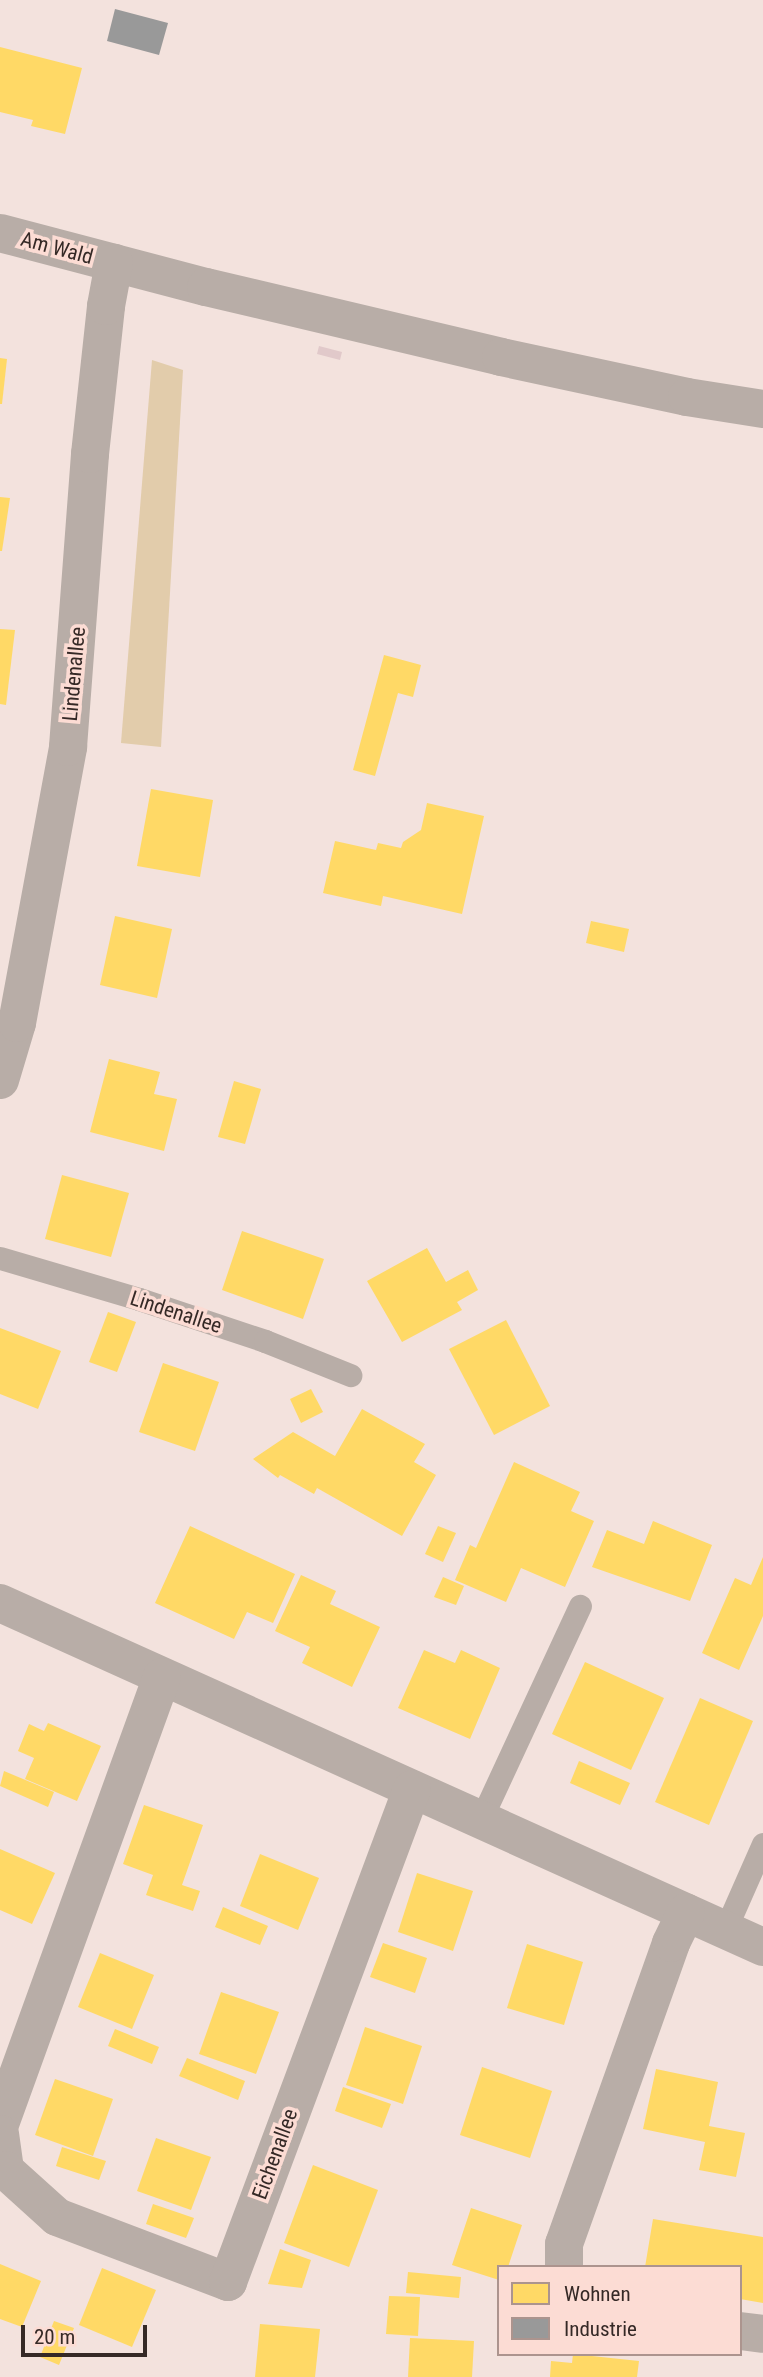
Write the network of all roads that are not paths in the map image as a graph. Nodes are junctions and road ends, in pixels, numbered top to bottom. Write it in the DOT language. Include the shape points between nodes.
graph roads {
  1 [pos="0,233"];
  2 [pos="114,263"];
  3 [pos="763,409"];
  4 [pos="0,1080"];
  5 [pos="0,1258"];
  6 [pos="349,1375"];
  7 [pos="0,1603"];
  8 [pos="580,1606"];
  9 [pos="162,1677"];
  10 [pos="412,1789"];
  11 [pos="481,1819"];
  12 [pos="763,1844"];
  13 [pos="686,1912"];
  14 [pos="725,1930"];
  15 [pos="763,1947"];
  16 [pos="0,2124"];
  17 [pos="2,2159"];
  18 [pos="564,2265"];
  19 [pos="742,2331"];
  20 [pos="763,2333"];
  1 -- 2 [label="street, Am Wald"];
  2 -- 3 [label="street, Am Wald" via="500,357"];
  2 -- 4 [label="street, Lindenallee" via="90,454 68,747 17,1023"];
  5 -- 6 [label="lane, Lindenallee" via="139,1298"];
  7 -- 9 [label="street"];
  8 -- 11 [label="lane"];
  9 -- 10 [label="street"];
  9 -- 16 [label="street"];
  10 -- 11 [label="street"];
  10 -- 17 [label="street, Eichenallee" via="228,2282 57,2217"];
  11 -- 13 [label="street"];
  12 -- 14 [label="lane"];
  13 -- 14 [label="street"];
  13 -- 18 [label="street" via="564,2244"];
  14 -- 15 [label="street"];
  19 -- 20 [label="street"];
}
